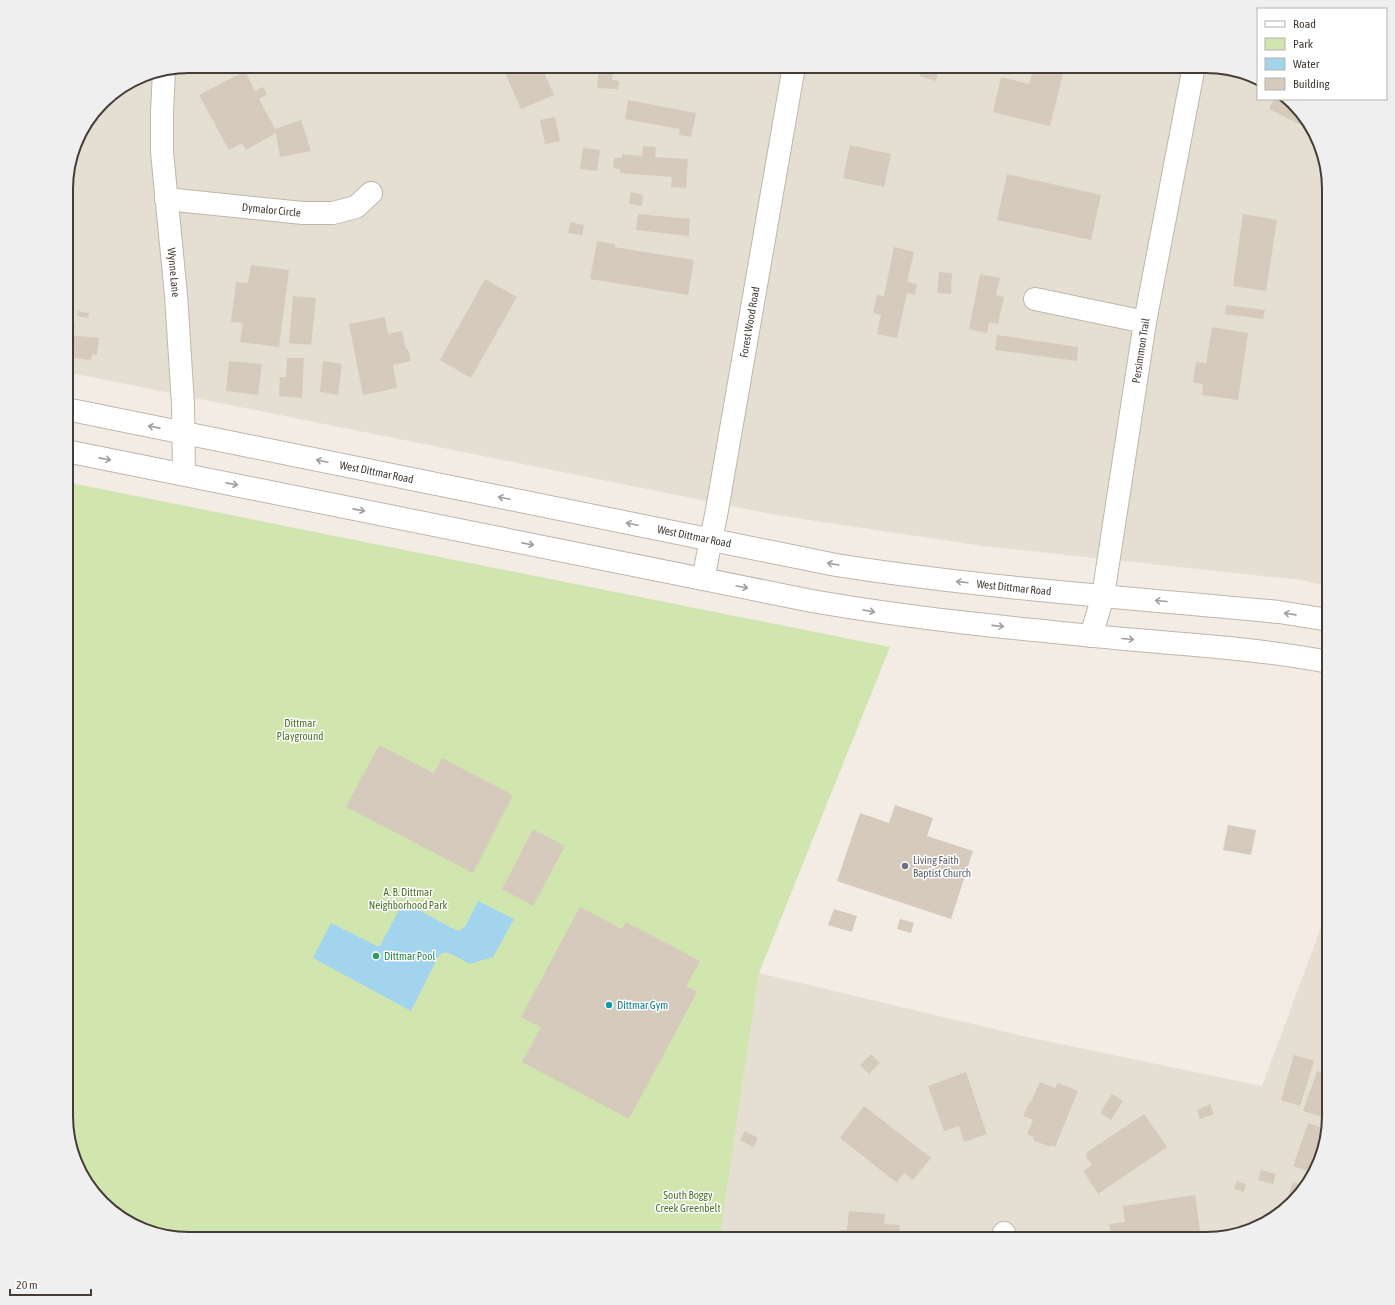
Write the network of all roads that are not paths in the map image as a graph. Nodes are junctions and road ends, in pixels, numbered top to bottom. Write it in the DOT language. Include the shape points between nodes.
graph roads {
  1 [pos="793,73"];
  2 [pos="1193,73"];
  3 [pos="164,76"];
  4 [pos="371,194"];
  5 [pos="166,199"];
  6 [pos="1035,299"];
  7 [pos="1145,322"];
  8 [pos="73,410"];
  9 [pos="184,433"];
  10 [pos="73,452"];
  11 [pos="184,474"];
  12 [pos="711,540"];
  13 [pos="703,579"];
  14 [pos="1103,596"];
  15 [pos="1322,619"];
  16 [pos="1091,636"];
  17 [pos="1322,661"];
  1 -- 12 [label="street, Forest Wood Road"];
  2 -- 7 [label="street, Persimmon Trail"];
  3 -- 5 [label="street, Wynne Lane" via="162,152"];
  4 -- 5 [label="street, Dymalor Circle" via="356,207 333,213 303,213"];
  5 -- 9 [label="street, Wynne Lane" via="176,295"];
  6 -- 7 [label="street"];
  7 -- 14 [label="street, Persimmon Trail"];
  9 -- 8 [label="street, West Dittmar Road, one-way"];
  9 -- 11 [label="street, Wynne Lane"];
  12 -- 9 [label="street, West Dittmar Road, one-way"];
  10 -- 11 [label="street, one-way"];
  11 -- 13 [label="street, one-way"];
  12 -- 13 [label="street, Forest Wood Road"];
  14 -- 12 [label="street, West Dittmar Road, one-way" via="910,576"];
  13 -- 16 [label="street, one-way" via="878,612"];
  15 -- 14 [label="street, West Dittmar Road, one-way" via="1279,612"];
  14 -- 16 [label="street, Persimmon Trail"];
  16 -- 17 [label="street, one-way" via="1256,651"];
}
